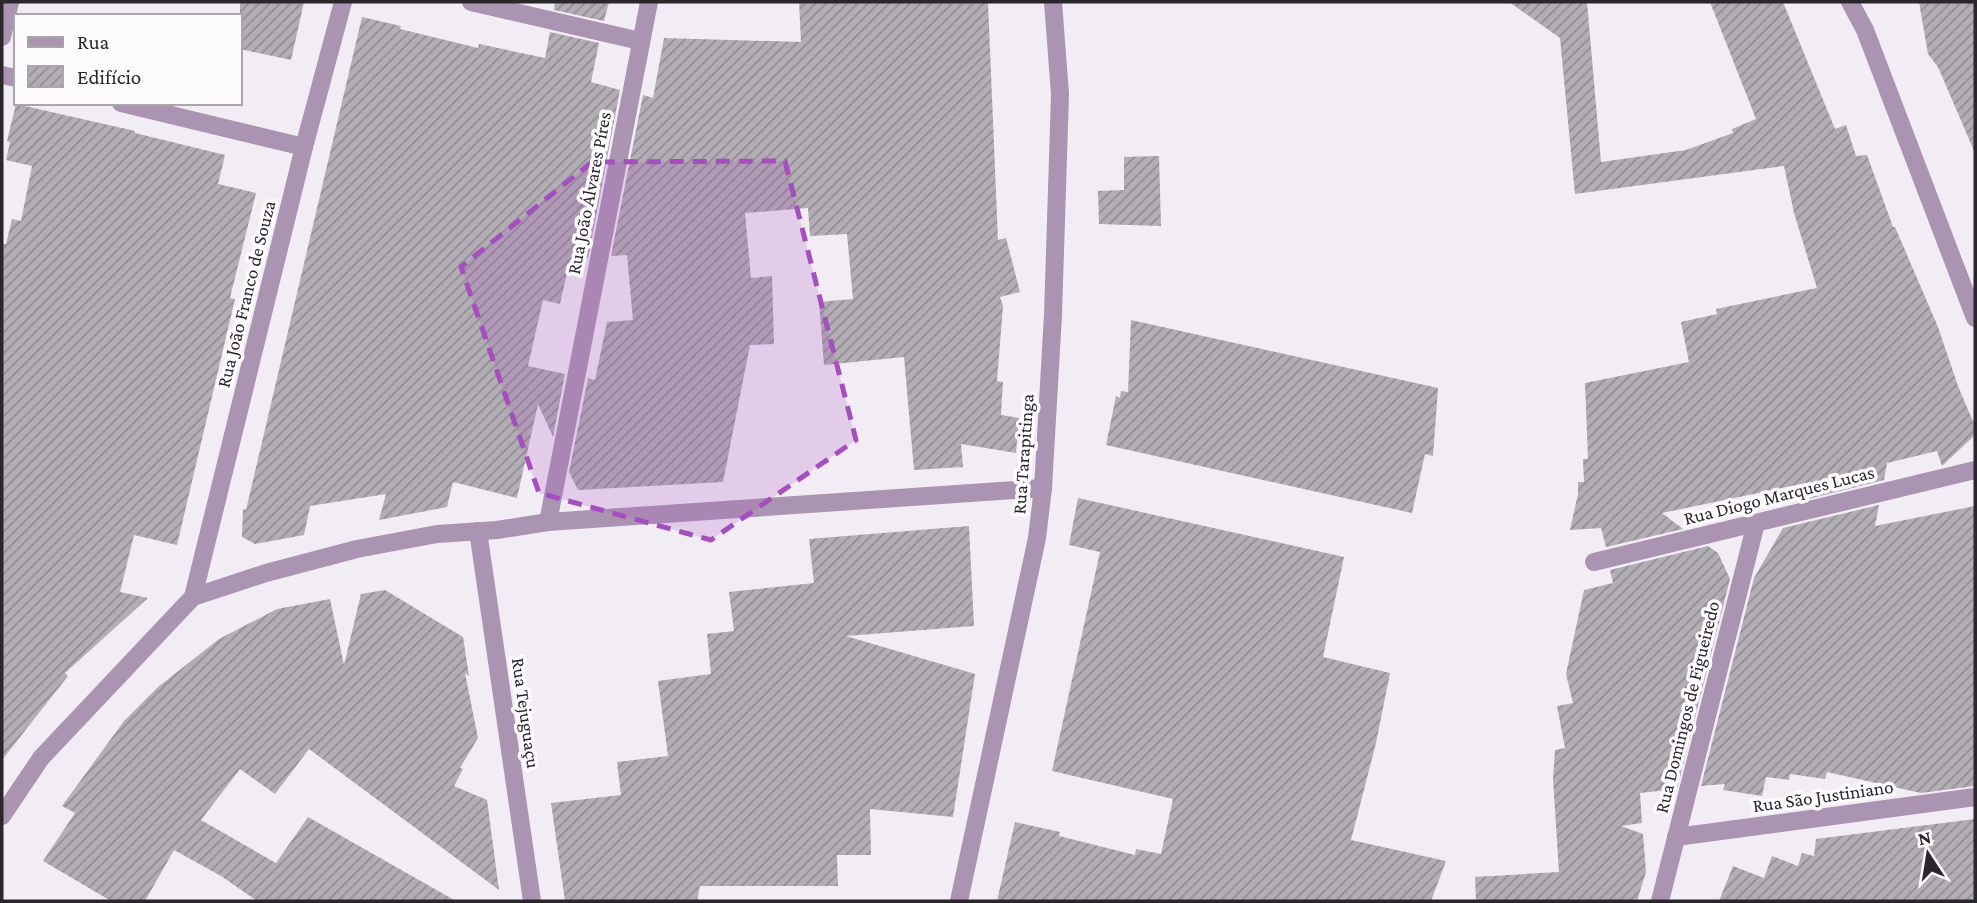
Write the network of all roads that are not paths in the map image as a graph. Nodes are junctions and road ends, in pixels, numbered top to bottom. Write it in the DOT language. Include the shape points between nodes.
graph roads {
  1 [pos="10,2"];
  2 [pos="343,2"];
  3 [pos="471,2"];
  4 [pos="649,2"];
  5 [pos="1053,2"];
  6 [pos="1850,2"];
  7 [pos="2,37"];
  8 [pos="640,41"];
  9 [pos="129,105"];
  10 [pos="304,147"];
  11 [pos="1975,318"];
  12 [pos="1975,470"];
  13 [pos="1043,488"];
  14 [pos="548,522"];
  15 [pos="1756,523"];
  16 [pos="478,531"];
  17 [pos="1594,562"];
  18 [pos="193,597"];
  19 [pos="1975,797"];
  20 [pos="2,816"];
  21 [pos="1676,837"];
  22 [pos="532,901"];
  23 [pos="960,901"];
  24 [pos="1660,901"];
  1 -- 7 [label="street"];
  2 -- 10 [label="street, Rua João Franco de Souza"];
  3 -- 8 [label="street"];
  4 -- 8 [label="street, Rua João Álvares Píres"];
  5 -- 13 [label="street, Rua Tarapitinga" via="1060,94"];
  6 -- 11 [label="street"];
  8 -- 14 [label="street, Rua João Álvares Píres"];
  9 -- 10 [label="street"];
  10 -- 18 [label="street, Rua João Franco de Souza"];
  12 -- 15 [label="street, Rua Diogo Marques Lucas"];
  13 -- 14 [label="street"];
  13 -- 23 [label="street, Rua Tarapitinga" via="1037,538"];
  14 -- 16 [label="street"];
  15 -- 17 [label="street, Rua Diogo Marques Lucas"];
  15 -- 21 [label="street, Rua Domingos de Figueiredo"];
  16 -- 18 [label="street" via="358,550"];
  16 -- 22 [label="street, Rua Tejuguaçu"];
  18 -- 20 [label="street" via="41,758"];
  19 -- 21 [label="street, Rua São Justiniano"];
  21 -- 24 [label="street, Rua Domingos de Figueiredo"];
}
